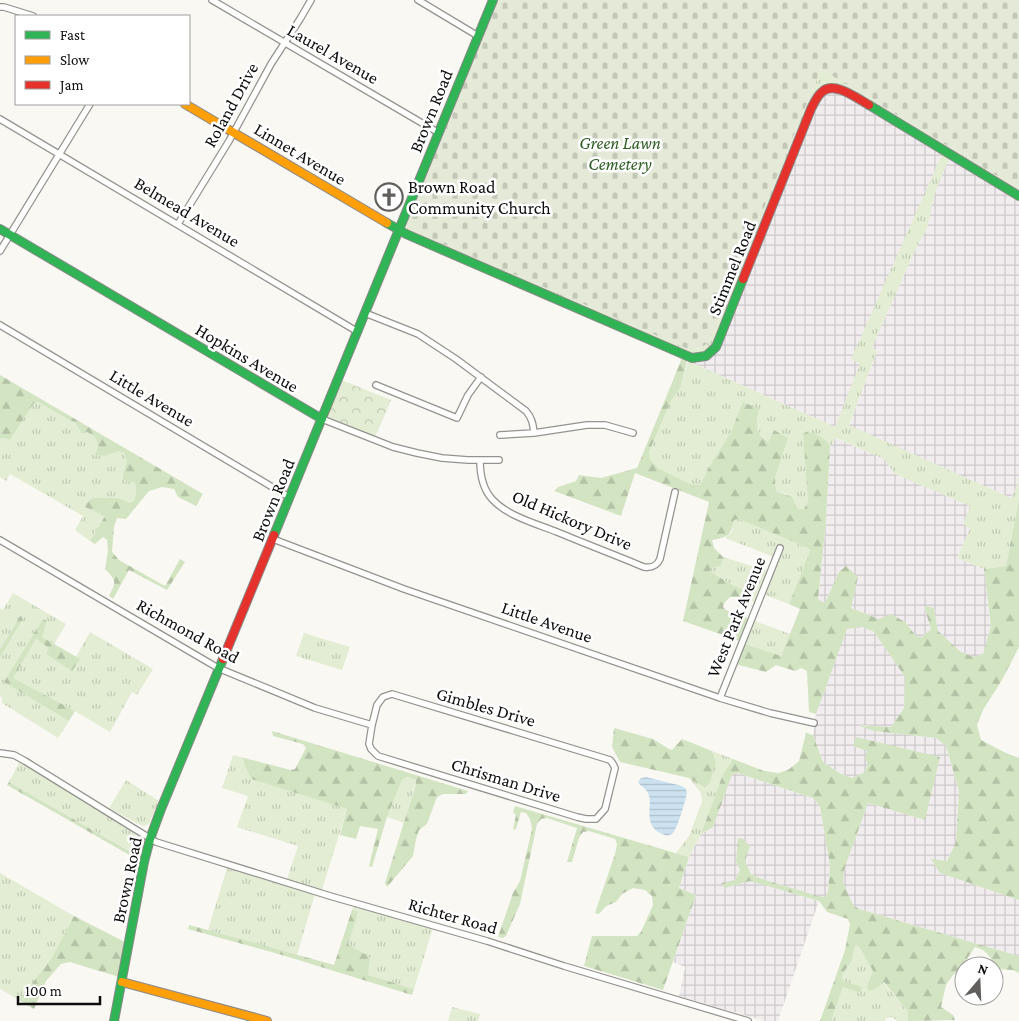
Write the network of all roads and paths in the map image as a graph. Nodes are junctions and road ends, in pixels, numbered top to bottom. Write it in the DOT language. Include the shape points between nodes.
graph roads {
  1 [pos="212,0"];
  2 [pos="311,0"];
  3 [pos="418,0"];
  4 [pos="493,0"];
  5 [pos="0,7"];
  6 [pos="30,15"];
  7 [pos="478,36"];
  8 [pos="284,43"];
  9 [pos="89,105"];
  10 [pos="187,105"];
  11 [pos="0,119"];
  12 [pos="439,132"];
  13 [pos="234,133"];
  14 [pos="59,154"];
  15 [pos="1019,196"];
  16 [pos="178,224"];
  17 [pos="0,229"];
  18 [pos="399,230"];
  19 [pos="10,234"];
  20 [pos="0,251"];
  21 [pos="365,313"];
  22 [pos="0,325"];
  23 [pos="358,332"];
  24 [pos="481,378"];
  25 [pos="376,384"];
  26 [pos="322,419"];
  27 [pos="534,433"];
  28 [pos="633,433"];
  29 [pos="500,435"];
  30 [pos="480,460"];
  31 [pos="499,460"];
  32 [pos="675,492"];
  33 [pos="289,498"];
  34 [pos="273,539"];
  35 [pos="0,540"];
  36 [pos="780,548"];
  37 [pos="218,668"];
  38 [pos="720,698"];
  39 [pos="814,722"];
  40 [pos="372,725"];
  41 [pos="0,753"];
  42 [pos="610,760"];
  43 [pos="150,839"];
  44 [pos="122,982"];
  45 [pos="114,1021"];
  46 [pos="267,1021"];
  47 [pos="748,1021"];
  1 -- 8 [label="street, Laurel Avenue"];
  2 -- 8 [label="street, Roland Drive"];
  3 -- 7 [label="street"];
  4 -- 7 [label="street, Brown Road"];
  5 -- 6 [label="street"];
  7 -- 12 [label="street, Brown Road"];
  8 -- 12 [label="street, Laurel Avenue"];
  8 -- 13 [label="street, Roland Drive"];
  9 -- 14 [label="street"];
  10 -- 13 [label="street, Linnet Avenue"];
  11 -- 14 [label="street, Belmead Avenue"];
  12 -- 18 [label="street, Brown Road"];
  13 -- 16 [label="street, Roland Drive"];
  13 -- 18 [label="street, Linnet Avenue"];
  14 -- 16 [label="street, Belmead Avenue"];
  14 -- 19 [label="street"];
  15 -- 18 [label="street, Stimmel Road" via="847,92 826,88 811,109 716,347 702,358 692,358"];
  16 -- 23 [label="street, Belmead Avenue"];
  17 -- 19 [label="street, Hopkins Avenue"];
  18 -- 21 [label="street, Brown Road"];
  19 -- 20 [label="street"];
  19 -- 26 [label="street, Hopkins Avenue"];
  21 -- 23 [label="street, Brown Road"];
  21 -- 24 [label="street" via="418,334"];
  22 -- 33 [label="street, Little Avenue"];
  23 -- 26 [label="street, Brown Road"];
  24 -- 25 [label="street" via="457,418"];
  24 -- 27 [label="street" via="531,416"];
  26 -- 30 [label="street, Hopkins Avenue" via="392,447 442,458"];
  26 -- 33 [label="street, Brown Road"];
  27 -- 28 [label="street" via="587,425 604,425"];
  27 -- 29 [label="street"];
  30 -- 31 [label="street, Hopkins Avenue"];
  30 -- 32 [label="street, Old Hickory Drive" via="485,490 501,508 649,568 660,559"];
  33 -- 34 [label="street, Brown Road"];
  34 -- 37 [label="street, Brown Road"];
  34 -- 38 [label="street, Little Avenue" via="404,589"];
  35 -- 37 [label="street, Richmond Road"];
  36 -- 38 [label="street, West Park Avenue"];
  37 -- 40 [label="street, Richmond Road" via="315,708"];
  37 -- 43 [label="street, Brown Road"];
  38 -- 39 [label="street, Little Avenue" via="770,714"];
  40 -- 42 [label="street, Gimbles Drive" via="377,705 383,696 392,694"];
  40 -- 42 [label="street, Chrisman Drive" via="369,744 378,756 586,819 596,819 606,808 615,768"];
  41 -- 43 [label="street, Richter Road" via="25,761"];
  43 -- 44 [label="street, Brown Road"];
  43 -- 47 [label="street, Richter Road"];
  44 -- 45 [label="street, Brown Road"];
  44 -- 46 [label="street"];
}
